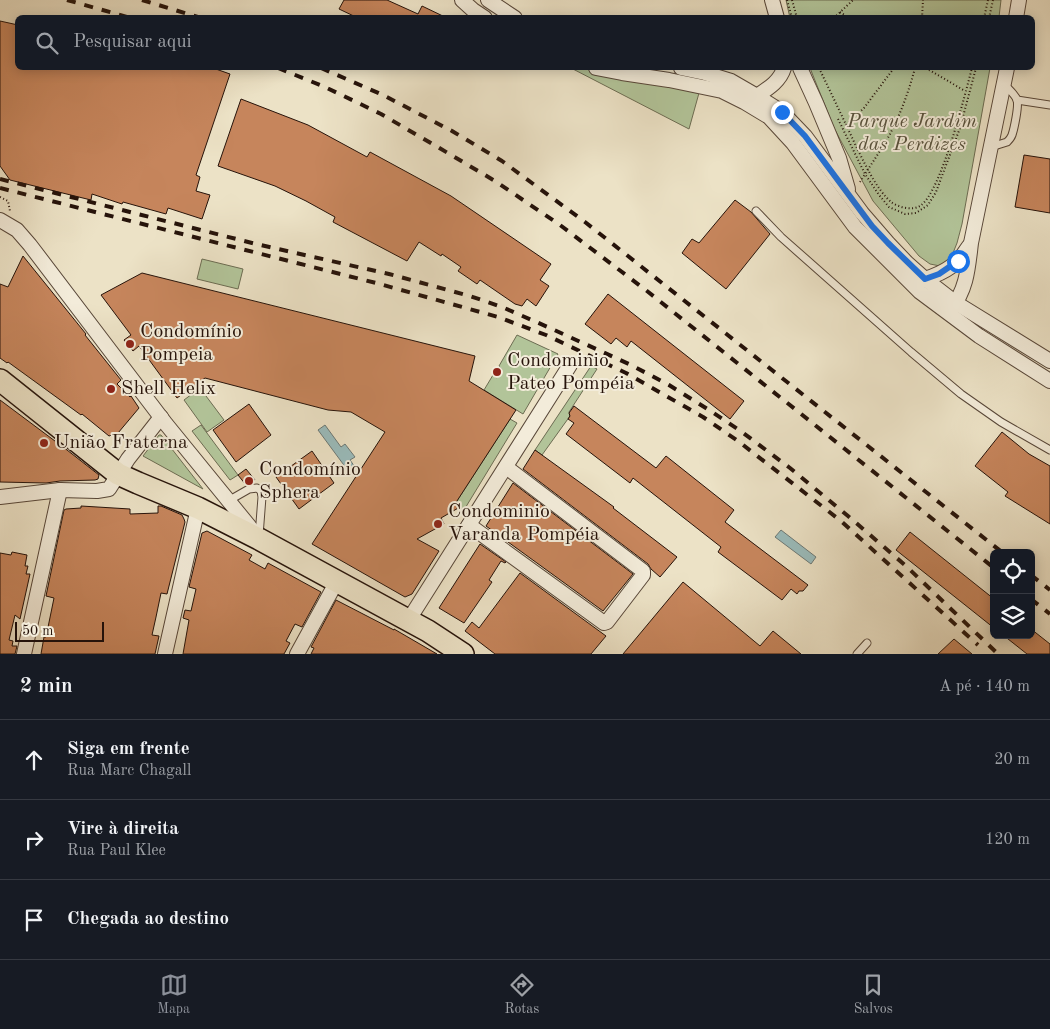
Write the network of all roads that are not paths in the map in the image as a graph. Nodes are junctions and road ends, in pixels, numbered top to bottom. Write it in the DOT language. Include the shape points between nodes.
graph roads {
  1 [pos="462,0"];
  2 [pos="488,0"];
  3 [pos="772,0"];
  4 [pos="1019,0"];
  5 [pos="480,15"];
  6 [pos="510,15"];
  7 [pos="776,15"];
  8 [pos="1016,15"];
  9 [pos="606,70"];
  10 [pos="691,70"];
  11 [pos="783,70"];
  12 [pos="801,70"];
  13 [pos="1007,70"];
  14 [pos="1004,84"];
  15 [pos="758,96"];
  16 [pos="1017,100"];
  17 [pos="1050,105"];
  18 [pos="991,148"];
  19 [pos="850,197"];
  20 [pos="756,211"];
  21 [pos="0,220"];
  22 [pos="971,243"];
  23 [pos="925,279"];
  24 [pos="952,308"];
  25 [pos="1050,361"];
  26 [pos="570,366"];
  27 [pos="0,380"];
  28 [pos="1050,381"];
  29 [pos="161,417"];
  30 [pos="1050,450"];
  31 [pos="506,467"];
  32 [pos="118,474"];
  33 [pos="60,490"];
  34 [pos="0,497"];
  35 [pos="228,501"];
  36 [pos="198,508"];
  37 [pos="469,525"];
  38 [pos="259,539"];
  39 [pos="336,581"];
  40 [pos="408,621"];
  41 [pos="867,643"];
  42 [pos="24,654"];
  43 [pos="166,654"];
  44 [pos="297,654"];
  45 [pos="463,654"];
  46 [pos="857,654"];
  1 -- 5 [label="street"];
  2 -- 6 [label="street"];
  3 -- 7 [label="street"];
  4 -- 8 [label="street"];
  9 -- 24 [label="street" via="722,91 769,117 793,143 855,227 920,292"];
  10 -- 15 [label="street" via="731,81"];
  11 -- 15 [label="street" via="777,81"];
  12 -- 19 [label="street" via="840,158"];
  13 -- 14 [label="street"];
  14 -- 16 [label="lane"];
  14 -- 18 [label="street"];
  15 -- 19 [label="street" via="782,112 805,136"];
  16 -- 17 [label="lane"];
  16 -- 18 [label="lane" via="1012,135 1007,142"];
  18 -- 22 [label="street"];
  19 -- 23 [label="street" via="888,243"];
  20 -- 30 [label="lane" via="781,238 961,394"];
  21 -- 29 [label="street" via="17,230 30,245"];
  22 -- 23 [label="street" via="953,266"];
  22 -- 24 [label="street" via="966,280"];
  23 -- 24 [label="street"];
  24 -- 25 [label="street"];
  24 -- 28 [label="street" via="979,336"];
  26 -- 31 [label="street"];
  27 -- 32 [label="main road"];
  29 -- 32 [label="street"];
  29 -- 35 [label="street"];
  31 -- 37 [label="street"];
  31 -- 37 [label="street" via="644,575 604,623"];
  32 -- 33 [label="street" via="109,489"];
  32 -- 36 [label="main road"];
  33 -- 34 [label="street"];
  33 -- 42 [label="street"];
  35 -- 38 [label="street"];
  35 -- 38 [label="lane" via="249,489 261,491"];
  36 -- 38 [label="main road"];
  36 -- 43 [label="street"];
  37 -- 40 [label="street"];
  38 -- 39 [label="main road"];
  39 -- 40 [label="main road"];
  39 -- 44 [label="street"];
  40 -- 45 [label="main road"];
  41 -- 46 [label="lane"];
}
